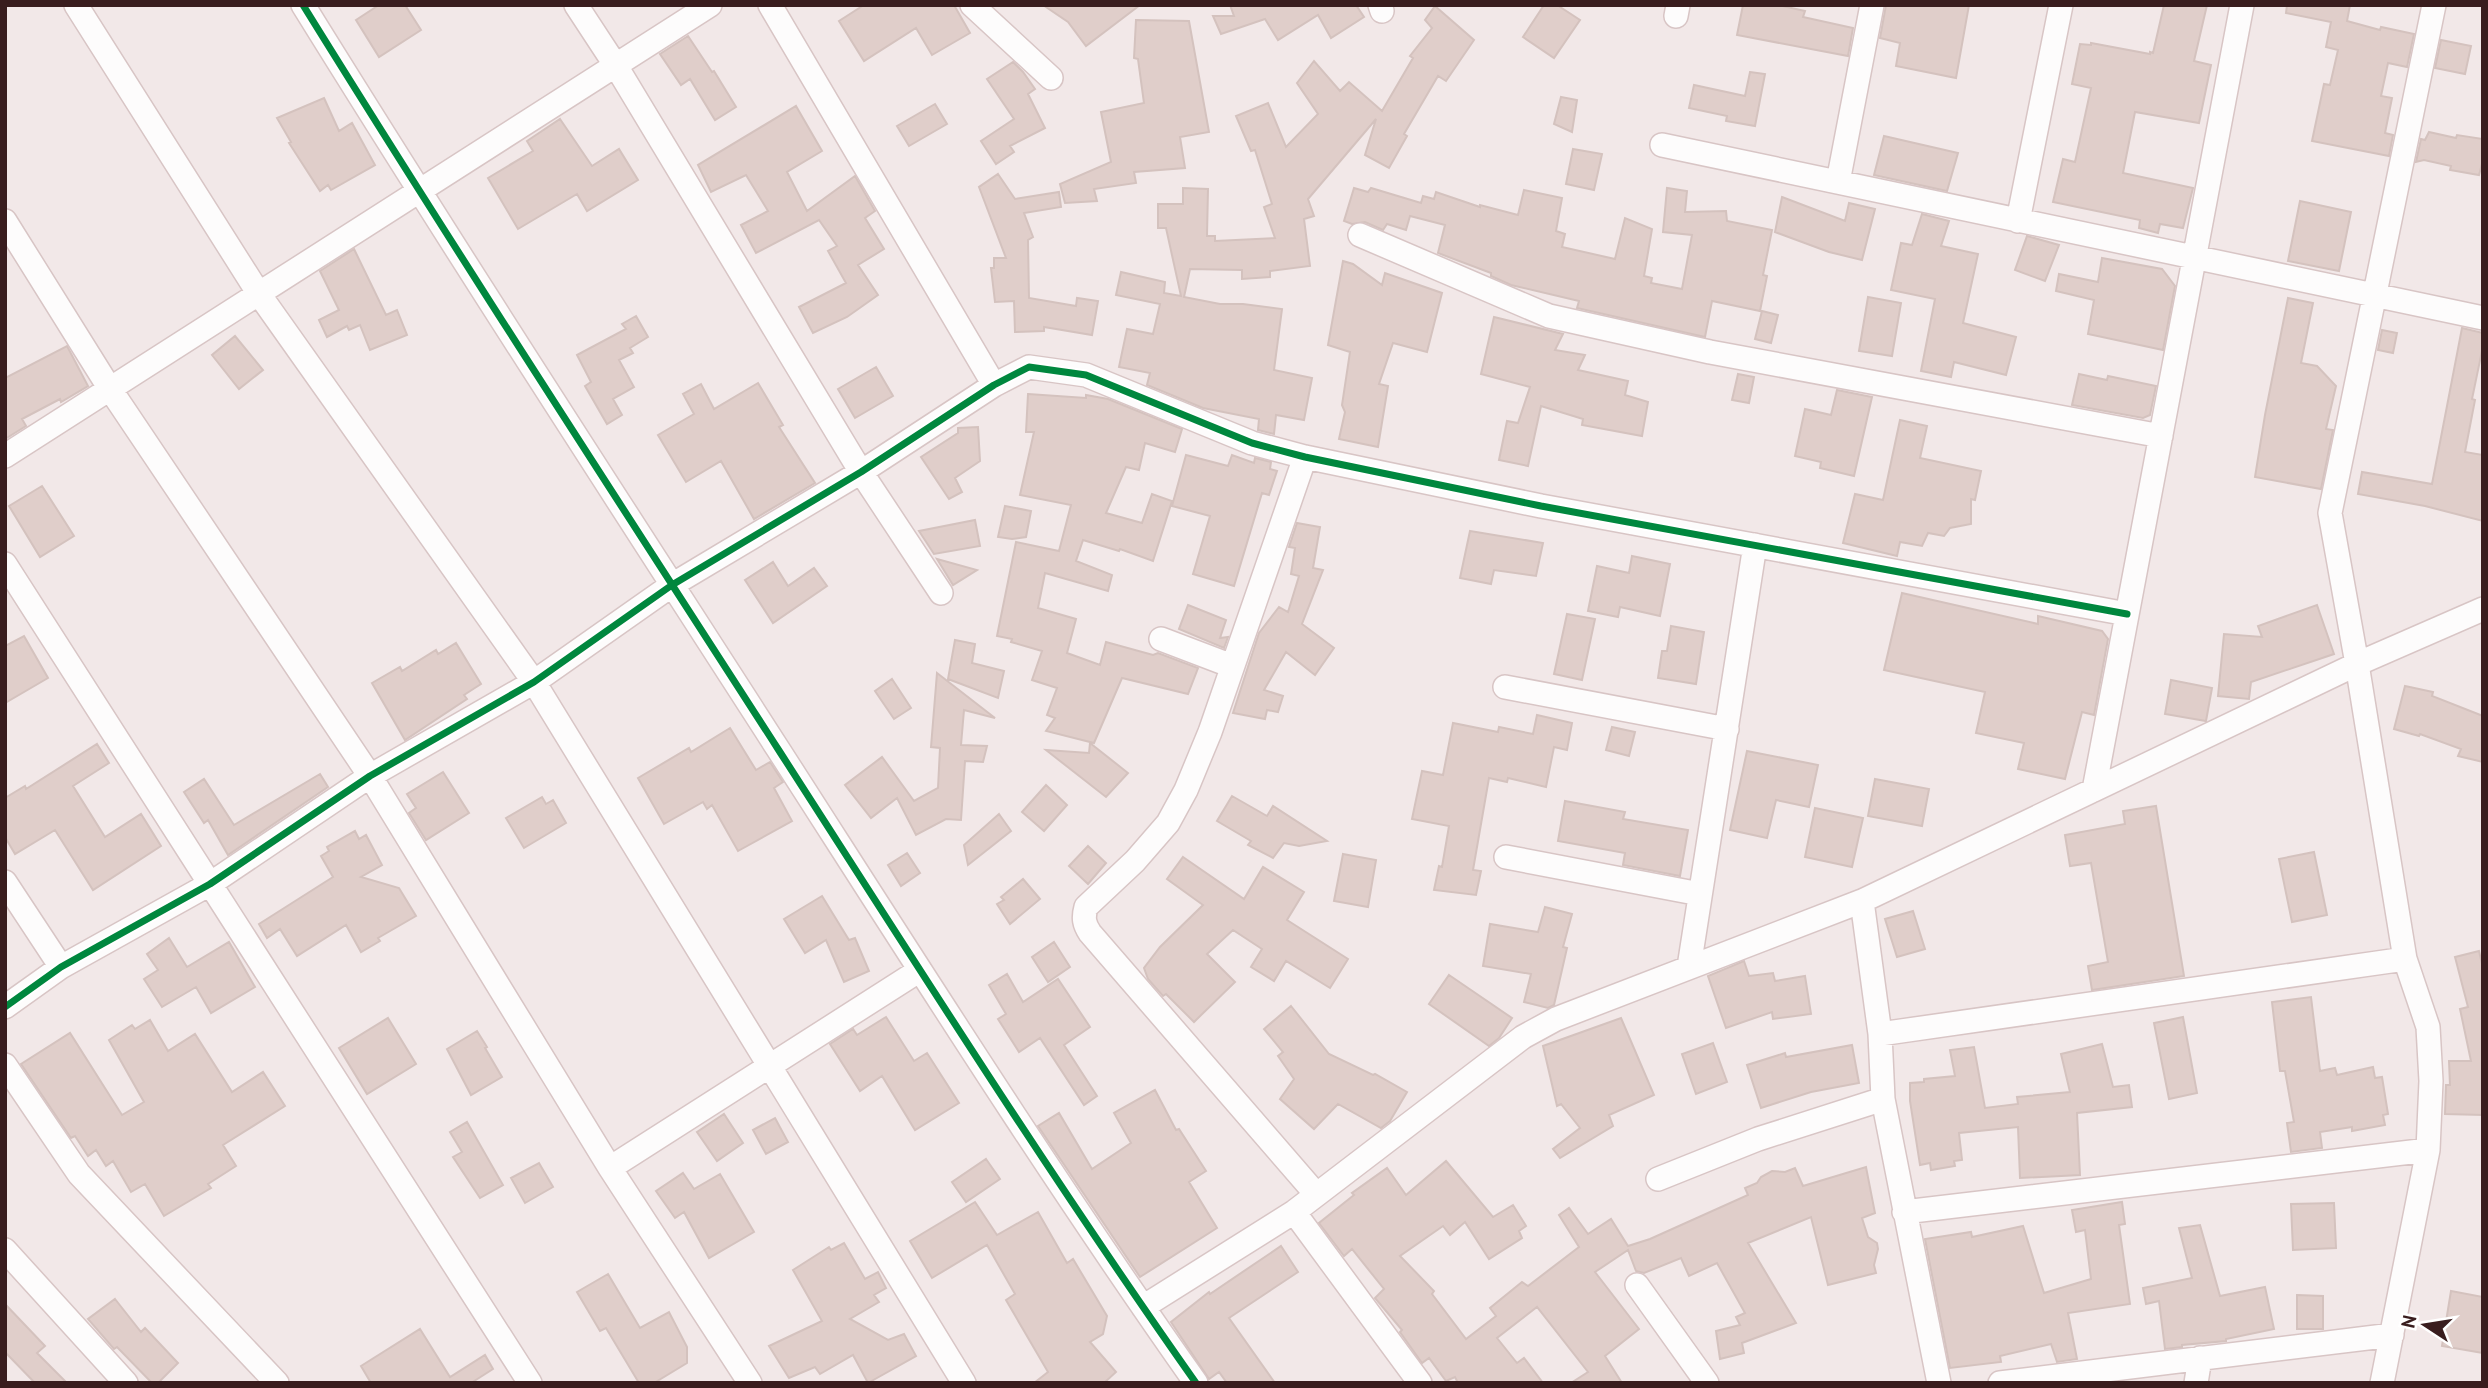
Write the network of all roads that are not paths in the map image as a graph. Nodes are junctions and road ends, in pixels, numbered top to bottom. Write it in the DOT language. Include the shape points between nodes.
graph roads {
  1 [pos="76,5"];
  2 [pos="303,5"];
  3 [pos="576,5"];
  4 [pos="710,5"];
  5 [pos="770,5"];
  6 [pos="972,5"];
  7 [pos="1872,5"];
  8 [pos="2061,5"];
  9 [pos="2242,5"];
  10 [pos="2434,5"];
  11 [pos="616,66"];
  12 [pos="1051,78"];
  13 [pos="1662,145"];
  14 [pos="1838,183"];
  15 [pos="419,192"];
  16 [pos="2018,220"];
  17 [pos="5,221"];
  18 [pos="1360,235"];
  19 [pos="2194,257"];
  20 [pos="259,294"];
  21 [pos="2375,295"];
  22 [pos="2483,318"];
  23 [pos="994,385"];
  24 [pos="110,389"];
  25 [pos="2161,436"];
  26 [pos="5,456"];
  27 [pos="1306,457"];
  28 [pos="861,472"];
  29 [pos="1755,545"];
  30 [pos="5,564"];
  31 [pos="672,585"];
  32 [pos="940,593"];
  33 [pos="2483,609"];
  34 [pos="2127,614"];
  35 [pos="1161,639"];
  36 [pos="2357,664"];
  37 [pos="1232,666"];
  38 [pos="534,682"];
  39 [pos="1505,687"];
  40 [pos="1727,729"];
  41 [pos="370,776"];
  42 [pos="2094,790"];
  43 [pos="1506,857"];
  44 [pos="5,882"];
  45 [pos="210,884"];
  46 [pos="1700,894"];
  47 [pos="1863,901"];
  48 [pos="2405,959"];
  49 [pos="61,967"];
  50 [pos="1689,967"];
  51 [pos="920,970"];
  52 [pos="5,1007"];
  53 [pos="1880,1034"];
  54 [pos="5,1065"];
  55 [pos="768,1065"];
  56 [pos="1883,1099"];
  57 [pos="2428,1150"];
  58 [pos="610,1168"];
  59 [pos="1658,1179"];
  60 [pos="1317,1194"];
  61 [pos="1294,1212"];
  62 [pos="1904,1212"];
  63 [pos="5,1250"];
  64 [pos="1637,1285"];
  65 [pos="1143,1307"];
  66 [pos="2392,1335"];
  67 [pos="2200,1358"];
  68 [pos="126,1383"];
  69 [pos="277,1383"];
  70 [pos="530,1383"];
  71 [pos="750,1383"];
  72 [pos="964,1383"];
  73 [pos="1196,1383"];
  74 [pos="1420,1383"];
  75 [pos="1707,1383"];
  76 [pos="1939,1383"];
  77 [pos="2000,1383"];
  78 [pos="2196,1383"];
  79 [pos="2382,1383"];
  1 -- 20 [label="street"];
  2 -- 15 [label="street"];
  3 -- 11 [label="street"];
  4 -- 11 [label="street"];
  5 -- 23 [label="street"];
  6 -- 12 [label="street"];
  7 -- 14 [label="street"];
  8 -- 16 [label="street"];
  9 -- 19 [label="street"];
  10 -- 21 [label="street"];
  11 -- 15 [label="street"];
  11 -- 28 [label="street"];
  13 -- 14 [label="street"];
  14 -- 16 [label="street"];
  15 -- 20 [label="street"];
  15 -- 31 [label="street"];
  16 -- 19 [label="street"];
  17 -- 24 [label="street"];
  18 -- 25 [label="street" via="1549,316 1710,352"];
  19 -- 21 [label="street"];
  19 -- 25 [label="street"];
  20 -- 24 [label="street"];
  20 -- 38 [label="street"];
  21 -- 22 [label="street"];
  21 -- 36 [label="street" via="2330,513"];
  23 -- 27 [label="street" via="1029,366 1086,375 1252,443"];
  23 -- 28 [label="street"];
  24 -- 26 [label="street"];
  24 -- 41 [label="street"];
  25 -- 34 [label="street"];
  27 -- 29 [label="street"];
  27 -- 37 [label="street"];
  28 -- 31 [label="street"];
  28 -- 32 [label="street"];
  29 -- 34 [label="street"];
  29 -- 40 [label="street"];
  30 -- 45 [label="street"];
  31 -- 38 [label="street"];
  31 -- 51 [label="street"];
  33 -- 36 [label="street"];
  34 -- 42 [label="street"];
  35 -- 37 [label="street"];
  36 -- 42 [label="street"];
  36 -- 48 [label="street"];
  37 -- 60 [label="street" via="1210,732 1168,823 1086,907 1084,924"];
  38 -- 41 [label="street"];
  38 -- 55 [label="street"];
  39 -- 40 [label="street"];
  40 -- 46 [label="street"];
  41 -- 45 [label="street"];
  41 -- 58 [label="street"];
  42 -- 47 [label="street"];
  43 -- 46 [label="street"];
  44 -- 49 [label="street"];
  45 -- 49 [label="street"];
  45 -- 70 [label="street"];
  46 -- 50 [label="street"];
  47 -- 50 [label="street"];
  47 -- 53 [label="street"];
  48 -- 53 [label="street"];
  48 -- 57 [label="street" via="2428,1027"];
  49 -- 52 [label="street"];
  50 -- 60 [label="street" via="1556,1019 1523,1037"];
  51 -- 55 [label="street"];
  51 -- 65 [label="street"];
  53 -- 56 [label="street"];
  54 -- 69 [label="street" via="79,1174"];
  55 -- 58 [label="street"];
  55 -- 72 [label="street"];
  56 -- 59 [label="street" via="1758,1139"];
  56 -- 62 [label="street"];
  57 -- 62 [label="street"];
  57 -- 66 [label="street"];
  58 -- 71 [label="street"];
  60 -- 61 [label="street"];
  61 -- 65 [label="street"];
  61 -- 74 [label="street"];
  62 -- 76 [label="street"];
  63 -- 68 [label="street"];
  64 -- 75 [label="street"];
  65 -- 73 [label="street"];
  66 -- 67 [label="street"];
  66 -- 79 [label="street"];
  67 -- 77 [label="street"];
  67 -- 78 [label="street"];
}
